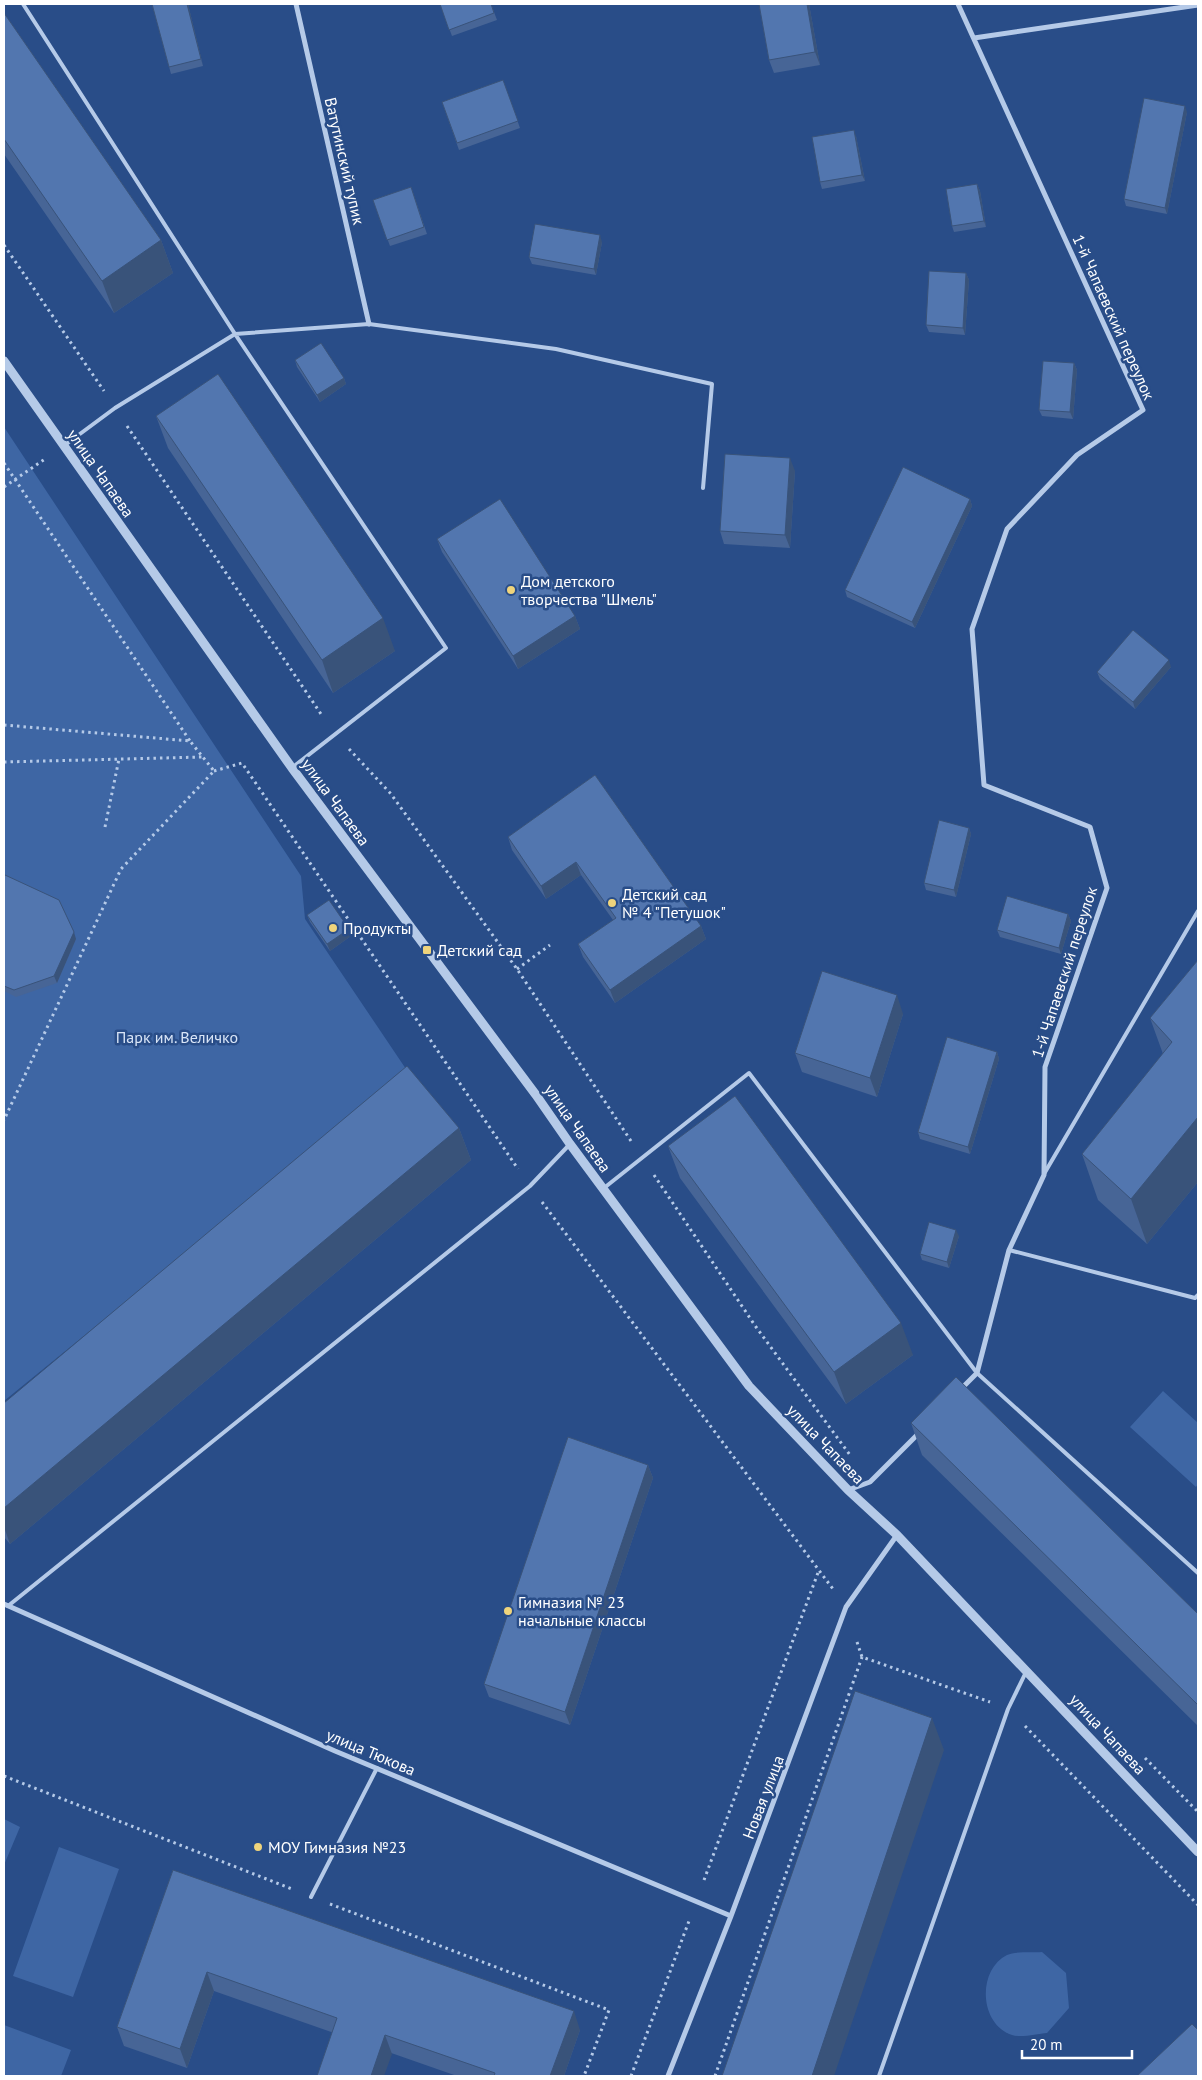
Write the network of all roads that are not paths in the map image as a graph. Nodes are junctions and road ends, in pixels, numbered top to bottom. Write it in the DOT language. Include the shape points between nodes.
graph roads {
  1 [pos="23,4"];
  2 [pos="296,4"];
  3 [pos="958,4"];
  4 [pos="1198,4"];
  5 [pos="974,38"];
  6 [pos="369,324"];
  7 [pos="235,334"];
  8 [pos="4,362"];
  9 [pos="63,446"];
  10 [pos="703,488"];
  11 [pos="292,768"];
  12 [pos="1198,911"];
  13 [pos="570,1144"];
  14 [pos="1044,1175"];
  15 [pos="602,1188"];
  16 [pos="1009,1250"];
  17 [pos="1198,1295"];
  18 [pos="977,1373"];
  19 [pos="957,1394"];
  20 [pos="924,1428"];
  21 [pos="848,1490"];
  22 [pos="897,1535"];
  23 [pos="1198,1573"];
  24 [pos="6,1605"];
  25 [pos="1027,1671"];
  26 [pos="377,1768"];
  27 [pos="1198,1852"];
  28 [pos="311,1897"];
  29 [pos="731,1916"];
  30 [pos="668,2076"];
  31 [pos="879,2076"];
  1 -- 7 [label="lane"];
  2 -- 6 [label="street, Ватутинский тупик"];
  3 -- 5 [label="street, 1-й Чапаевский переулок"];
  4 -- 5 [label="street"];
  5 -- 14 [label="street, 1-й Чапаевский переулок" via="1143,410 1077,455 1007,529 972,629 984,785 1090,827 1107,888 1045,1067"];
  6 -- 7 [label="lane"];
  6 -- 10 [label="lane" via="556,350 712,384"];
  7 -- 9 [label="lane" via="115,408"];
  7 -- 11 [label="lane" via="446,648"];
  8 -- 9 [label="street, улица Чапаева"];
  9 -- 11 [label="street, улица Чапаева"];
  11 -- 13 [label="street, улица Чапаева"];
  12 -- 14 [label="lane"];
  13 -- 15 [label="street, улица Чапаева"];
  13 -- 24 [label="lane" via="530,1186"];
  14 -- 16 [label="street, 1-й Чапаевский переулок"];
  15 -- 18 [label="lane" via="749,1073"];
  15 -- 21 [label="street, улица Чапаева" via="749,1386"];
  16 -- 17 [label="lane" via="1196,1298"];
  16 -- 18 [label="street, 1-й Чапаевский переулок"];
  18 -- 19 [label="street, 1-й Чапаевский переулок"];
  18 -- 23 [label="lane"];
  20 -- 21 [label="street" via="870,1482"];
  21 -- 22 [label="street, улица Чапаева"];
  22 -- 25 [label="street, улица Чапаева"];
  22 -- 29 [label="street, Новая улица" via="846,1607"];
  24 -- 26 [label="street, улица Тюкова"];
  25 -- 27 [label="street, улица Чапаева"];
  25 -- 31 [label="lane" via="1008,1709"];
  26 -- 28 [label="lane"];
  26 -- 29 [label="street, улица Тюкова"];
  29 -- 30 [label="street, Новая улица"];
}
